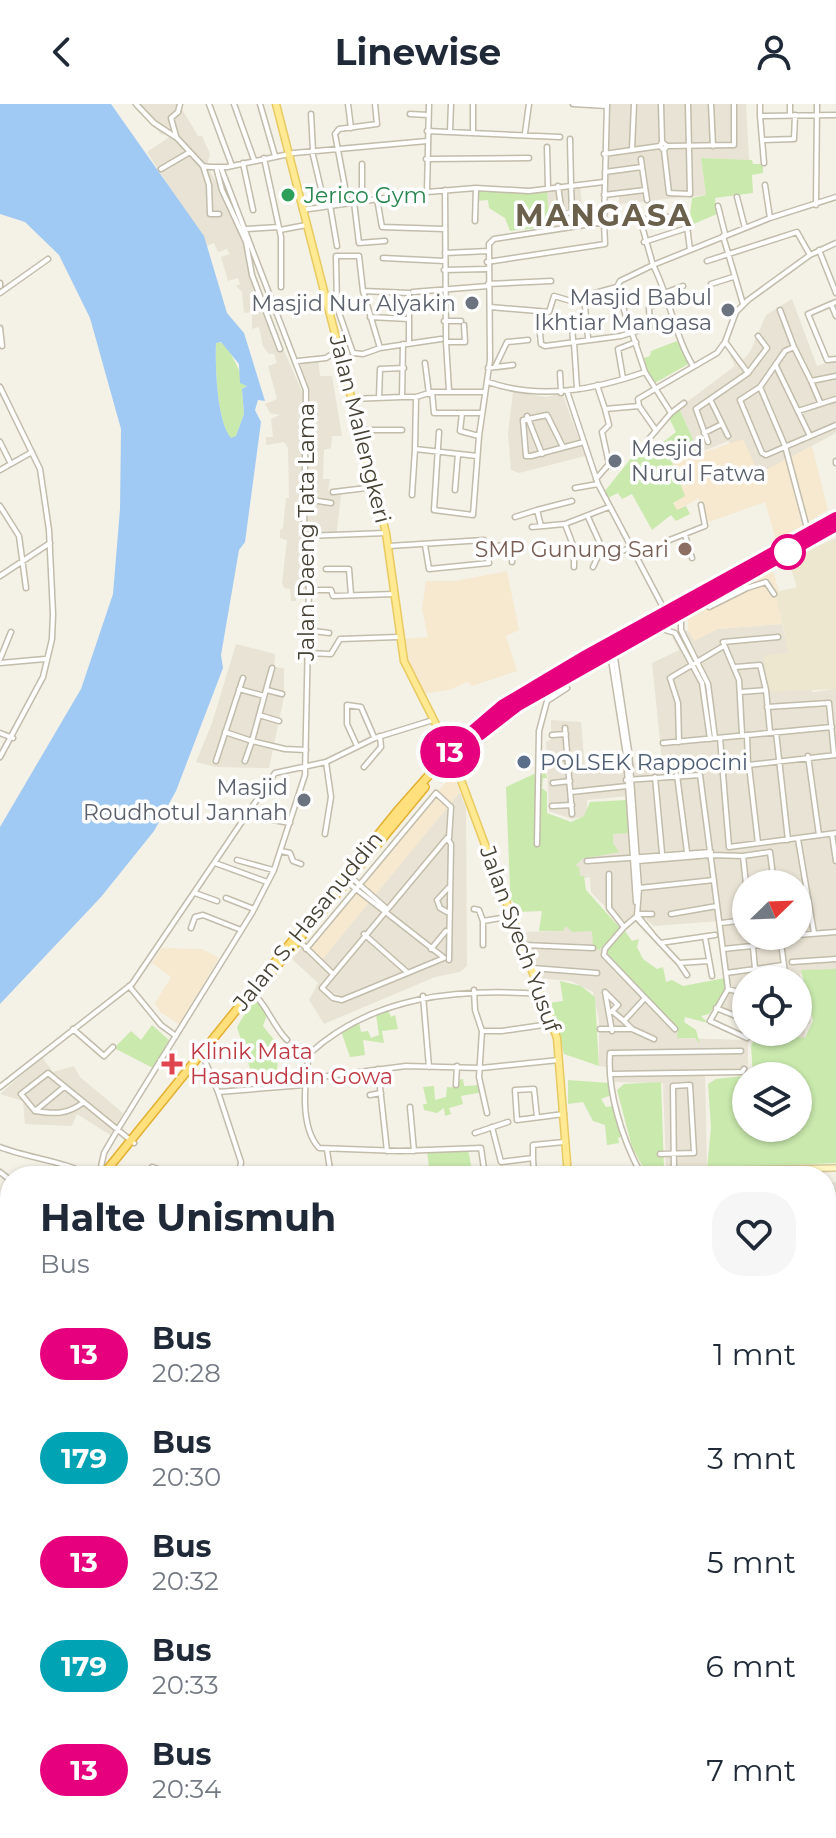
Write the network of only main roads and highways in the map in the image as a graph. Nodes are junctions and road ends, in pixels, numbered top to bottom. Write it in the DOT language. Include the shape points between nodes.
graph roads {
  1 [pos="276,104"];
  2 [pos="836,518"];
  3 [pos="836,525"];
  4 [pos="779,554"];
  5 [pos="564,675"];
  6 [pos="450,753"];
  7 [pos="208,1046"];
  8 [pos="195,1063"];
  9 [pos="111,1166"];
  10 [pos="567,1166"];
  1 -- 6 [label="main road, Jalan Mallengkeri" via="335,316 389,546 404,661"];
  2 -- 4 [label="highway" via="807,531"];
  3 -- 4 [label="highway"];
  4 -- 5 [label="highway" via="665,613"];
  4 -- 5 [label="highway"];
  5 -- 6 [label="highway, Jalan S. Hasanuddin"];
  6 -- 7 [label="highway, Jalan S. Hasanuddin"];
  6 -- 10 [label="main road, Jalan Syech Yusuf" via="553,1023 561,1060"];
  7 -- 8 [label="highway, Jalan S. Hasanuddin"];
  7 -- 8 [label="highway, Jalan S. Hasanuddin"];
  8 -- 9 [label="highway, Jalan S. Hasanuddin"];
}
